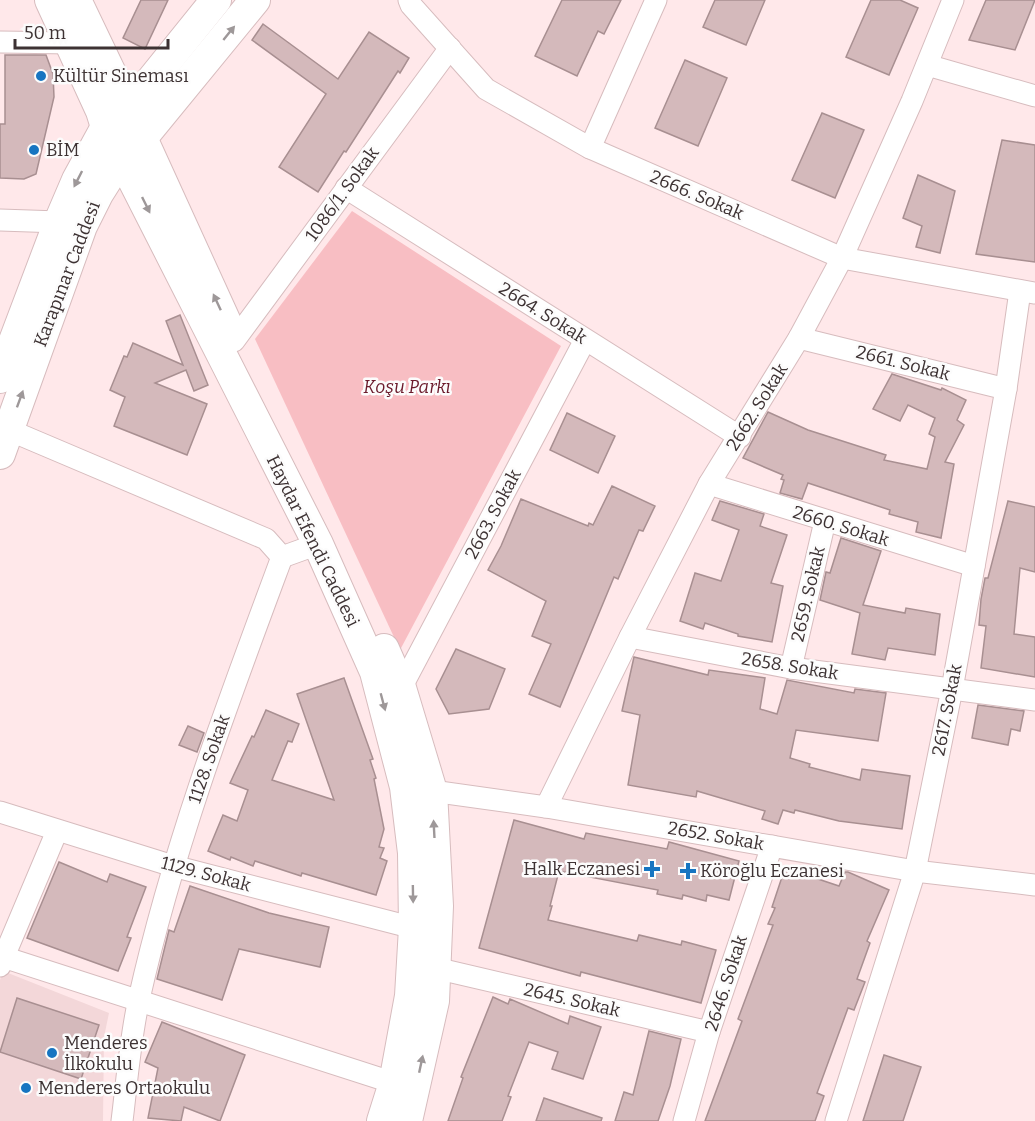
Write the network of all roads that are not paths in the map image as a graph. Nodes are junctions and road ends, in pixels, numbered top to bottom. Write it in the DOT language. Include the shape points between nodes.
graph roads {
  1 [pos="50,0"];
  2 [pos="216,0"];
  3 [pos="255,0"];
  4 [pos="409,0"];
  5 [pos="656,0"];
  6 [pos="953,0"];
  7 [pos="80,16"];
  8 [pos="0,42"];
  9 [pos="450,48"];
  10 [pos="927,65"];
  11 [pos="1035,96"];
  12 [pos="129,108"];
  13 [pos="106,127"];
  14 [pos="132,147"];
  15 [pos="590,148"];
  16 [pos="346,188"];
  17 [pos="0,220"];
  18 [pos="59,222"];
  19 [pos="842,258"];
  20 [pos="1028,292"];
  21 [pos="800,338"];
  22 [pos="585,340"];
  23 [pos="234,341"];
  24 [pos="0,378"];
  25 [pos="1006,388"];
  26 [pos="740,437"];
  27 [pos="4,442"];
  28 [pos="709,484"];
  29 [pos="825,521"];
  30 [pos="318,544"];
  31 [pos="282,557"];
  32 [pos="974,566"];
  33 [pos="630,637"];
  34 [pos="791,668"];
  35 [pos="401,688"];
  36 [pos="952,689"];
  37 [pos="1035,700"];
  38 [pos="432,791"];
  39 [pos="546,807"];
  40 [pos="0,812"];
  41 [pos="57,831"];
  42 [pos="772,846"];
  43 [pos="173,866"];
  44 [pos="915,871"];
  45 [pos="1035,885"];
  46 [pos="414,928"];
  47 [pos="1,960"];
  48 [pos="435,968"];
  49 [pos="138,1001"];
  50 [pos="709,1032"];
  51 [pos="394,1083"];
  52 [pos="122,1121"];
  53 [pos="382,1121"];
  54 [pos="407,1121"];
  55 [pos="684,1121"];
  56 [pos="836,1121"];
  1 -- 7 [label="main road, Haydar Efendi Caddesi"];
  2 -- 12 [label="main road, Karapınar Caddesi"];
  14 -- 3 [label="main road, Karapınar Caddesi, one-way"];
  4 -- 9 [label="street, 2666. Sokak"];
  5 -- 15 [label="street"];
  6 -- 10 [label="street, 2662. Sokak"];
  7 -- 8 [label="street"];
  7 -- 12 [label="main road, Haydar Efendi Caddesi"];
  7 -- 13 [label="main road, Haydar Efendi Caddesi"];
  9 -- 15 [label="street, 2666. Sokak" via="486,88"];
  9 -- 16 [label="street, 1086/1. Sokak"];
  10 -- 11 [label="street"];
  10 -- 19 [label="street, 2662. Sokak"];
  12 -- 13 [label="main road, Karapınar Caddesi"];
  12 -- 14 [label="main road, Haydar Efendi Caddesi"];
  13 -- 14 [label="main road, Haydar Efendi Caddesi"];
  13 -- 18 [label="main road, Karapınar Caddesi, one-way"];
  23 -- 14 [label="main road, Haydar Efendi Caddesi, one-way"];
  27 -- 14 [label="main road, Karapınar Caddesi, one-way" via="82,226 98,194"];
  14 -- 30 [label="main road, Haydar Efendi Caddesi, one-way" via="219,353"];
  15 -- 19 [label="street, 2666. Sokak"];
  16 -- 22 [label="street, 2664. Sokak"];
  16 -- 23 [label="street, 1086/1. Sokak"];
  17 -- 18 [label="street"];
  18 -- 24 [label="main road, Karapınar Caddesi"];
  19 -- 20 [label="street, 2666. Sokak"];
  19 -- 21 [label="street, 2662. Sokak"];
  20 -- 25 [label="street, 2617. Sokak"];
  21 -- 25 [label="street, 2661. Sokak"];
  21 -- 26 [label="street, 2662. Sokak"];
  22 -- 26 [label="street, 2664. Sokak"];
  22 -- 35 [label="street, 2663. Sokak"];
  23 -- 35 [label="main road, Haydar Efendi Caddesi" via="341,555"];
  25 -- 32 [label="street, 2617. Sokak"];
  26 -- 28 [label="street, 2662. Sokak"];
  27 -- 31 [label="street" via="266,539"];
  28 -- 29 [label="street, 2660. Sokak"];
  28 -- 33 [label="street, 2662. Sokak"];
  29 -- 32 [label="street, 2660. Sokak"];
  29 -- 34 [label="street, 2659. Sokak"];
  30 -- 31 [label="street"];
  30 -- 46 [label="main road, Haydar Efendi Caddesi, one-way" via="375,672 405,787 413,854"];
  31 -- 43 [label="street, 1128. Sokak"];
  32 -- 36 [label="street, 2617. Sokak"];
  33 -- 34 [label="street, 2658. Sokak"];
  33 -- 39 [label="street, 2662. Sokak"];
  34 -- 36 [label="street, 2658. Sokak"];
  35 -- 38 [label="main road, Haydar Efendi Caddesi"];
  36 -- 37 [label="street, 2658. Sokak"];
  36 -- 44 [label="street, 2617. Sokak"];
  38 -- 39 [label="street, 2652. Sokak"];
  48 -- 38 [label="main road, Haydar Efendi Caddesi, one-way" via="438,906"];
  39 -- 42 [label="street, 2652. Sokak"];
  40 -- 41 [label="street, 1129. Sokak"];
  41 -- 43 [label="street, 1129. Sokak"];
  41 -- 47 [label="street"];
  42 -- 44 [label="street, 2652. Sokak"];
  42 -- 50 [label="street, 2646. Sokak"];
  43 -- 46 [label="street, 1129. Sokak"];
  43 -- 49 [label="street, 1128. Sokak"];
  44 -- 45 [label="street, 2652. Sokak"];
  44 -- 56 [label="street, 2617. Sokak"];
  46 -- 51 [label="main road, Haydar Efendi Caddesi" via="410,996"];
  47 -- 49 [label="street"];
  48 -- 50 [label="street, 2645. Sokak"];
  54 -- 48 [label="main road, Haydar Efendi Caddesi, one-way" via="434,1001"];
  49 -- 51 [label="street"];
  49 -- 52 [label="street, 1128. Sokak"];
  50 -- 55 [label="street, 2646. Sokak"];
  51 -- 53 [label="main road, Haydar Efendi Caddesi"];
}
